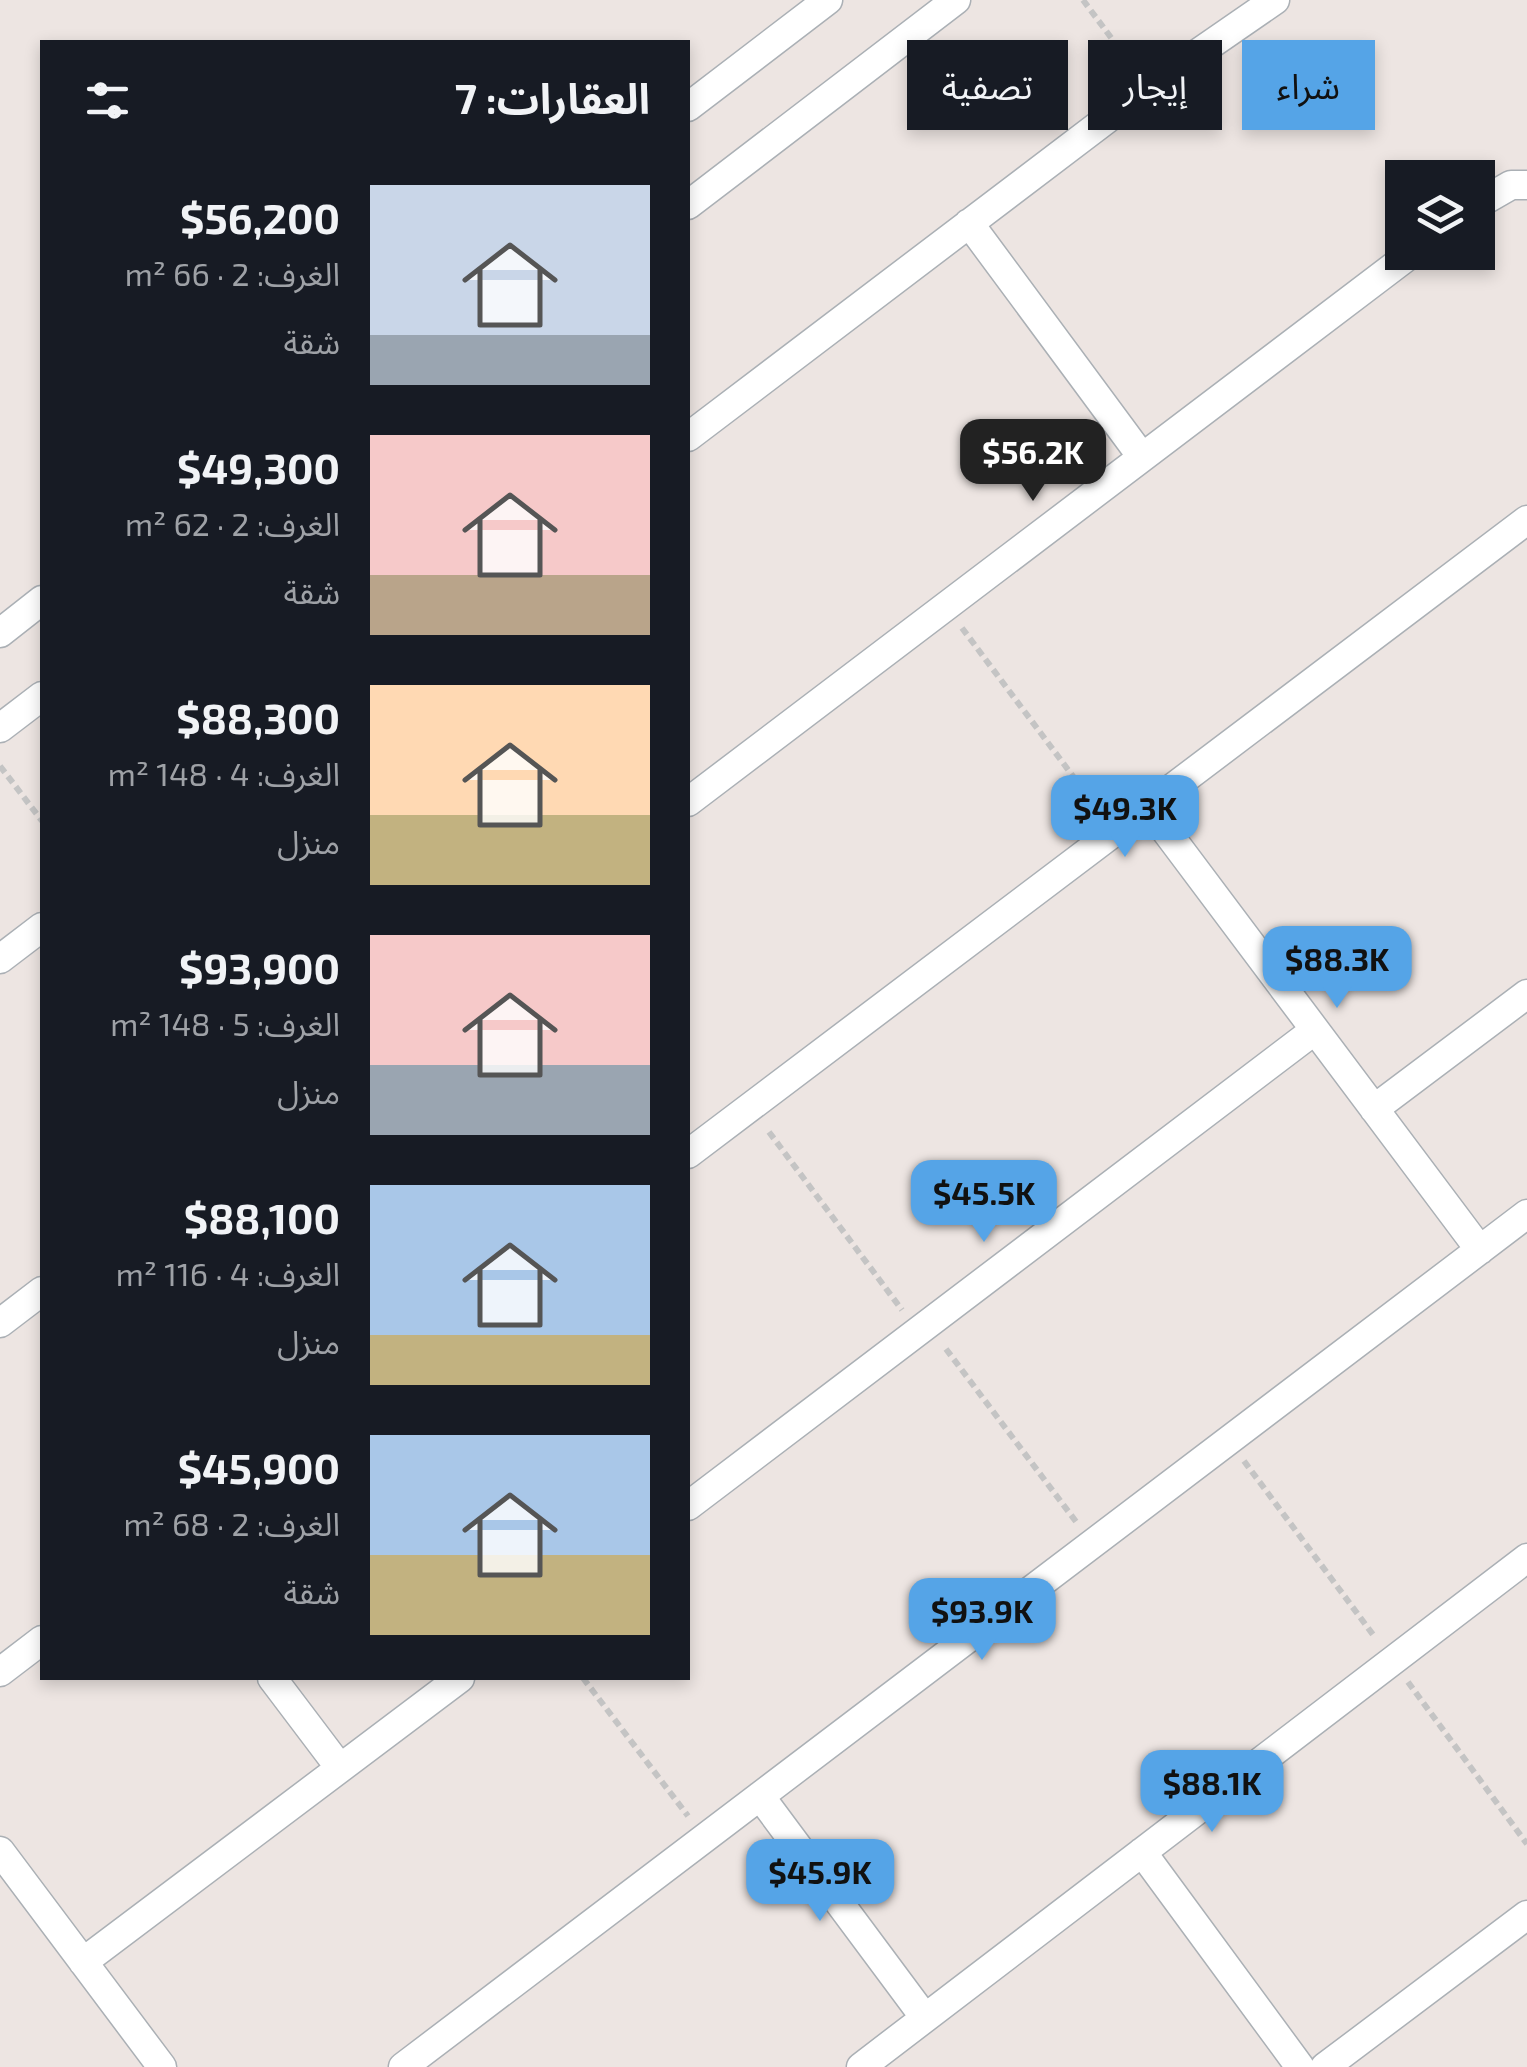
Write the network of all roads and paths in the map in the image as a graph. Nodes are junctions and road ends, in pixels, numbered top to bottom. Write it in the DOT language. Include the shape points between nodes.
graph roads {
  1 [pos="828,0"];
  2 [pos="956,0"];
  3 [pos="1083,0"];
  4 [pos="1274,0"];
  5 [pos="1113,40"];
  6 [pos="1217,40"];
  7 [pos="690,106"];
  8 [pos="1094,130"];
  9 [pos="1527,185"];
  10 [pos="1495,194"];
  11 [pos="690,203"];
  12 [pos="970,224"];
  13 [pos="1389,270"];
  14 [pos="690,436"];
  15 [pos="1142,457"];
  16 [pos="1527,520"];
  17 [pos="40,602"];
  18 [pos="946,606"];
  19 [pos="0,633"];
  20 [pos="40,698"];
  21 [pos="0,728"];
  22 [pos="0,766"];
  23 [pos="690,800"];
  24 [pos="1148,806"];
  25 [pos="40,818"];
  26 [pos="1114,832"];
  27 [pos="40,929"];
  28 [pos="0,959"];
  29 [pos="1527,994"];
  30 [pos="1315,1030"];
  31 [pos="750,1106"];
  32 [pos="1374,1110"];
  33 [pos="690,1152"];
  34 [pos="1527,1214"];
  35 [pos="1480,1250"];
  36 [pos="40,1293"];
  37 [pos="0,1323"];
  38 [pos="923,1327"];
  39 [pos="690,1504"];
  40 [pos="1092,1544"];
  41 [pos="1527,1558"];
  42 [pos="40,1642"];
  43 [pos="0,1672"];
  44 [pos="274,1680"];
  45 [pos="457,1680"];
  46 [pos="585,1680"];
  47 [pos="340,1768"];
  48 [pos="760,1796"];
  49 [pos="704,1838"];
  50 [pos="0,1851"];
  51 [pos="1142,1852"];
  52 [pos="1527,1915"];
  53 [pos="83,1962"];
  54 [pos="925,2018"];
  55 [pos="162,2067"];
  56 [pos="403,2067"];
  57 [pos="861,2067"];
  58 [pos="1300,2067"];
  59 [pos="1325,2067"];
  1 -- 7 [label="street"];
  2 -- 11 [label="street"];
  3 -- 5 [label="path"];
  4 -- 6 [label="street"];
  8 -- 12 [label="street"];
  9 -- 10 [label="street"];
  12 -- 14 [label="street"];
  12 -- 15 [label="street"];
  13 -- 15 [label="street"];
  15 -- 18 [label="street"];
  16 -- 24 [label="street"];
  17 -- 19 [label="street"];
  18 -- 23 [label="street"];
  18 -- 26 [label="path"];
  20 -- 21 [label="street"];
  22 -- 25 [label="path"];
  24 -- 26 [label="street"];
  24 -- 30 [label="street"];
  26 -- 31 [label="street"];
  27 -- 28 [label="street"];
  29 -- 32 [label="street"];
  30 -- 32 [label="street"];
  30 -- 38 [label="street"];
  31 -- 33 [label="street"];
  31 -- 38 [label="path"];
  32 -- 35 [label="street"];
  34 -- 35 [label="street"];
  35 -- 40 [label="street"];
  36 -- 37 [label="street"];
  38 -- 39 [label="street"];
  38 -- 40 [label="path"];
  40 -- 48 [label="street"];
  41 -- 51 [label="street"];
  42 -- 43 [label="street"];
  44 -- 47 [label="street"];
  45 -- 47 [label="street"];
  46 -- 49 [label="path"];
  47 -- 53 [label="street"];
  48 -- 49 [label="street"];
  48 -- 54 [label="street"];
  49 -- 56 [label="street"];
  50 -- 53 [label="street"];
  51 -- 54 [label="street"];
  51 -- 58 [label="street"];
  52 -- 59 [label="street"];
  53 -- 55 [label="street"];
  54 -- 57 [label="street"];
}
